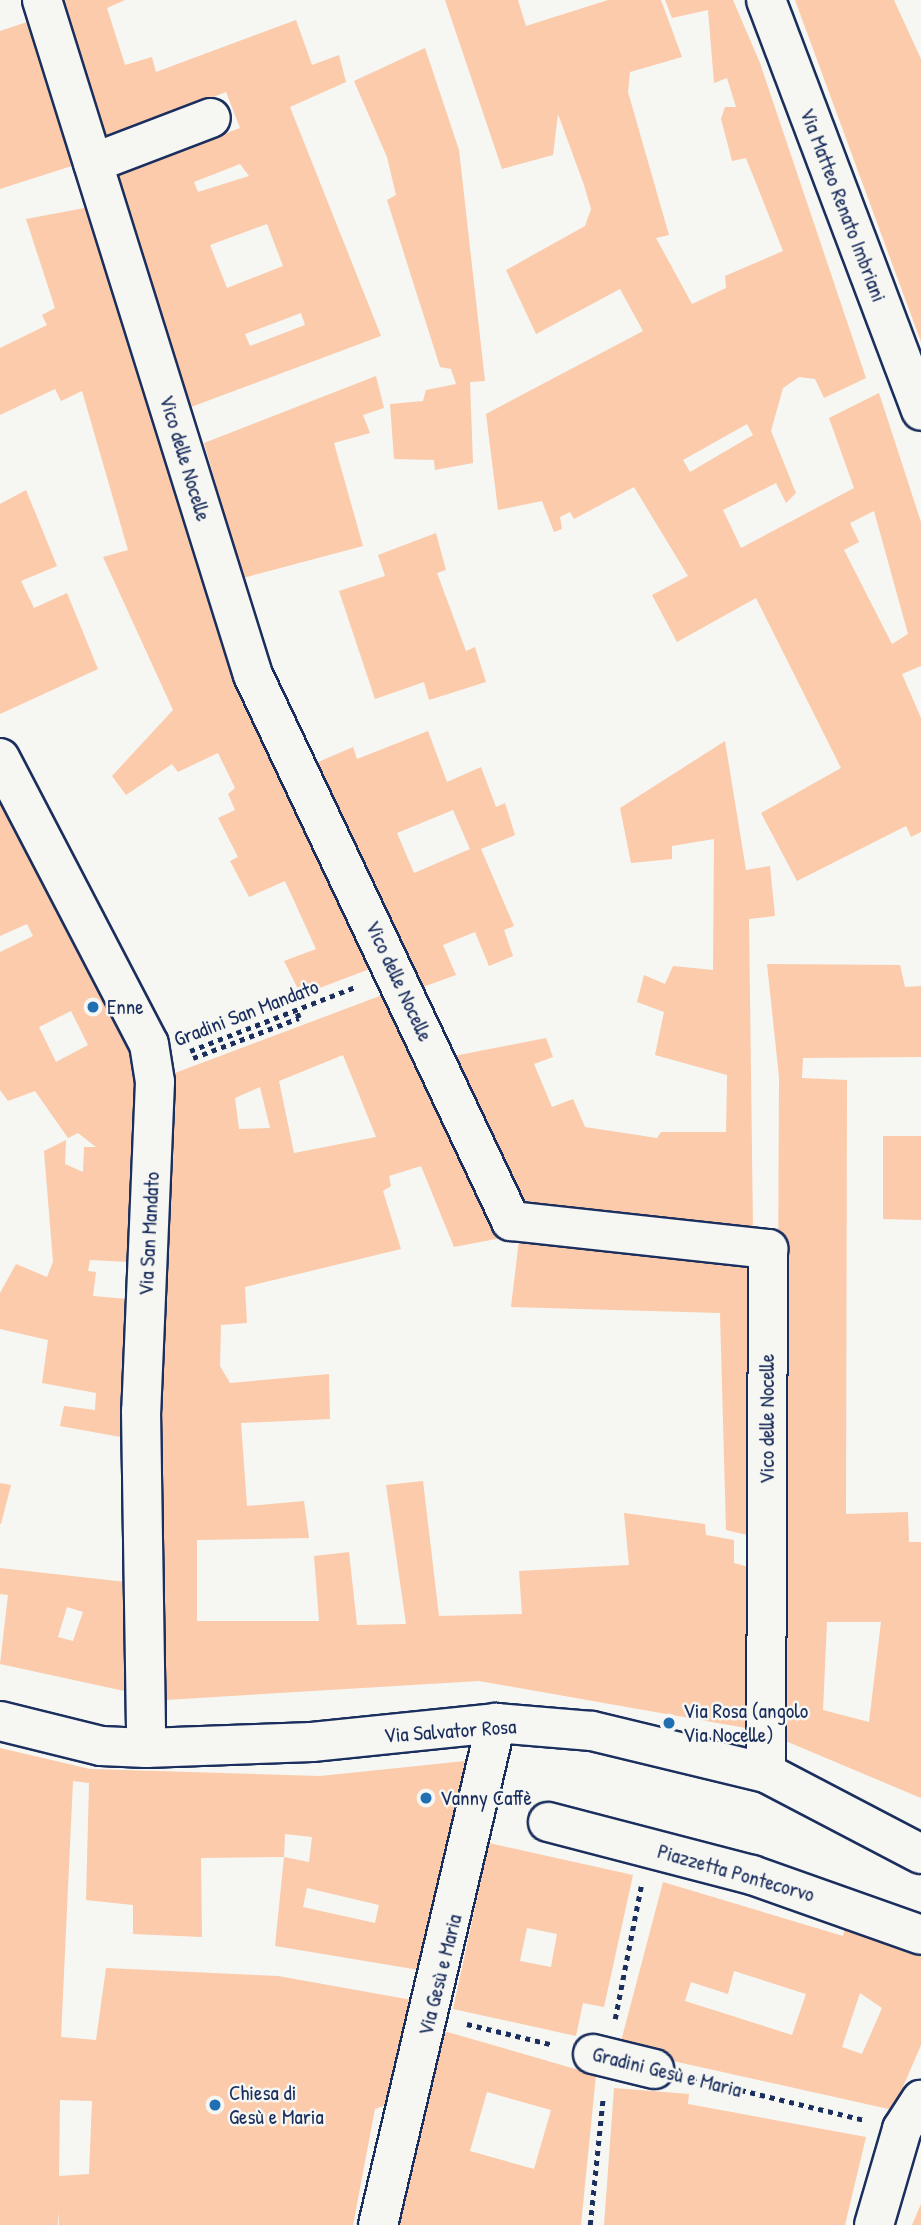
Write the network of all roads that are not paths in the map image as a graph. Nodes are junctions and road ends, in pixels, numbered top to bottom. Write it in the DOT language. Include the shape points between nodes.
graph roads {
  1 [pos="41,0"];
  2 [pos="766,0"];
  3 [pos="211,118"];
  4 [pos="93,163"];
  5 [pos="921,411"];
  6 [pos="0,758"];
  7 [pos="0,1721"];
  8 [pos="496,1723"];
  9 [pos="146,1748"];
  10 [pos="766,1773"];
  11 [pos="548,1822"];
  12 [pos="921,1854"];
  13 [pos="921,1935"];
  14 [pos="593,2054"];
  15 [pos="654,2069"];
  16 [pos="899,2117"];
  17 [pos="378,2225"];
  18 [pos="874,2225"];
  1 -- 4 [label="street, Vico delle Nocelle"];
  2 -- 5 [label="street, Via Matteo Renato Imbriani"];
  3 -- 4 [label="street"];
  4 -- 10 [label="street, Vico delle Nocelle" via="253,675 511,1221 768,1249"];
  6 -- 9 [label="street, Via San Mandato" via="149,1044 167,1064 141,1411"];
  7 -- 9 [label="street, Via Salvator Rosa" via="101,1746"];
  8 -- 9 [label="street, Via Salvator Rosa" via="312,1742"];
  8 -- 10 [label="street, Via Salvator Rosa" via="649,1741"];
  8 -- 17 [label="street, Via Gesù e Maria" via="442,2017"];
  10 -- 12 [label="street, Via Salvator Rosa"];
  11 -- 13 [label="street, Piazzetta Pontecorvo" via="752,1875"];
  14 -- 15 [label="street, Gradini Gesù e Maria"];
  16 -- 18 [label="street"];
}
